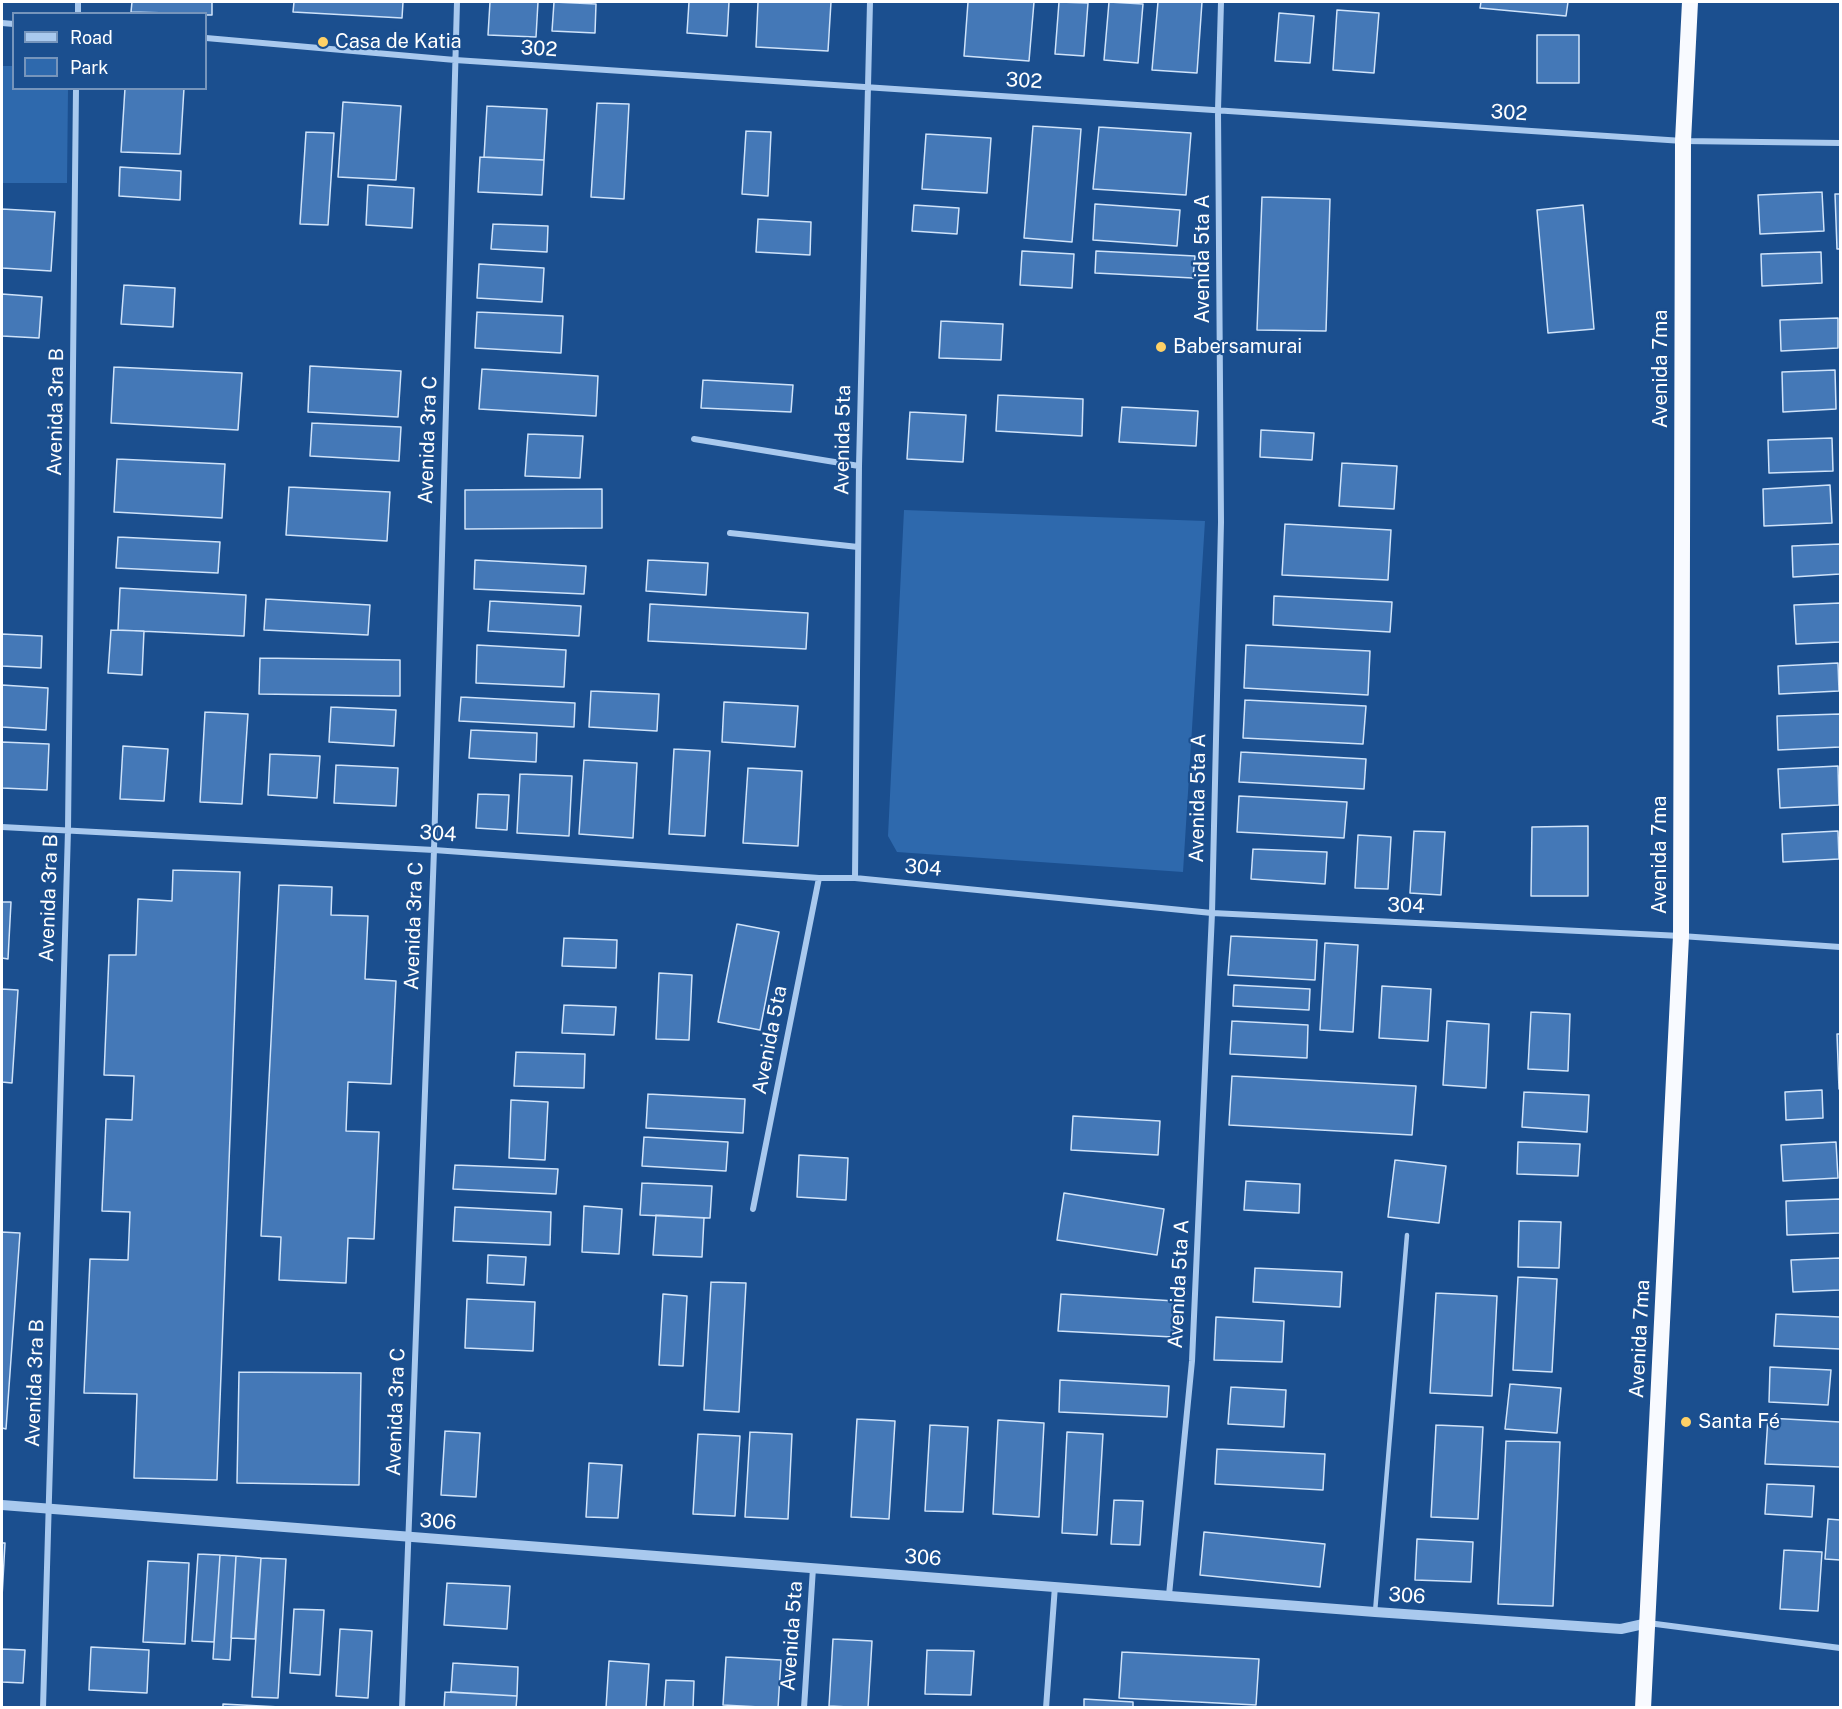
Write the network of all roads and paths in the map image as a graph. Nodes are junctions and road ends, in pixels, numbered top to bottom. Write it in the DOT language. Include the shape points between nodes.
graph roads {
  1 [pos="457,2"];
  2 [pos="870,2"];
  3 [pos="1221,2"];
  4 [pos="1690,2"];
  5 [pos="207,38"];
  6 [pos="455,60"];
  7 [pos="867,88"];
  8 [pos="76,90"];
  9 [pos="1218,110"];
  10 [pos="1683,141"];
  11 [pos="1840,143"];
  12 [pos="694,439"];
  13 [pos="859,466"];
  14 [pos="730,533"];
  15 [pos="858,547"];
  16 [pos="2,827"];
  17 [pos="68,830"];
  18 [pos="434,850"];
  19 [pos="819,878"];
  20 [pos="855,878"];
  21 [pos="1212,912"];
  22 [pos="1681,936"];
  23 [pos="1840,947"];
  24 [pos="753,1209"];
  25 [pos="1407,1235"];
  26 [pos="2,1505"];
  27 [pos="48,1508"];
  28 [pos="408,1538"];
  29 [pos="813,1567"];
  30 [pos="1055,1586"];
  31 [pos="1169,1595"];
  32 [pos="1375,1612"];
  33 [pos="1648,1623"];
  34 [pos="1840,1648"];
  35 [pos="43,1707"];
  36 [pos="402,1707"];
  37 [pos="804,1707"];
  38 [pos="1046,1707"];
  39 [pos="1643,1707"];
  1 -- 6 [label="street, Avenida 3ra C"];
  2 -- 7 [label="street, Avenida 5ta"];
  3 -- 9 [label="street, Avenida 5ta A"];
  4 -- 10 [label="highway, Avenida 7ma"];
  5 -- 6 [label="street, 302"];
  6 -- 7 [label="street, 302"];
  6 -- 18 [label="street, Avenida 3ra C"];
  7 -- 9 [label="street, 302"];
  7 -- 13 [label="street, Avenida 5ta"];
  8 -- 17 [label="street, Avenida 3ra B"];
  9 -- 10 [label="street, 302"];
  9 -- 21 [label="street, Avenida 5ta A" via="1221,522"];
  10 -- 11 [label="street, 302"];
  10 -- 22 [label="highway, Avenida 7ma"];
  12 -- 13 [label="street"];
  13 -- 15 [label="street, Avenida 5ta"];
  14 -- 15 [label="street"];
  15 -- 20 [label="street, Avenida 5ta"];
  16 -- 17 [label="street, 304"];
  17 -- 18 [label="street, 304"];
  17 -- 27 [label="street, Avenida 3ra B"];
  18 -- 19 [label="street, 304"];
  18 -- 28 [label="street, Avenida 3ra C"];
  19 -- 20 [label="street, 304"];
  19 -- 24 [label="street, Avenida 5ta"];
  20 -- 21 [label="street, 304"];
  21 -- 22 [label="street, 304"];
  21 -- 31 [label="street, Avenida 5ta A" via="1192,1361"];
  22 -- 23 [label="street, 304"];
  22 -- 33 [label="highway, Avenida 7ma"];
  25 -- 32 [label="lane"];
  26 -- 27 [label="street, 306"];
  27 -- 28 [label="street, 306"];
  27 -- 35 [label="street, Avenida 3ra B"];
  28 -- 29 [label="street, 306"];
  28 -- 36 [label="street, Avenida 3ra C"];
  29 -- 30 [label="street, 306"];
  29 -- 37 [label="street, Avenida 5ta"];
  30 -- 31 [label="street, 306"];
  30 -- 38 [label="street"];
  31 -- 32 [label="street, 306"];
  32 -- 33 [label="street, 306" via="1621,1629"];
  33 -- 34 [label="street, 306"];
  33 -- 39 [label="highway, Avenida 7ma"];
}
